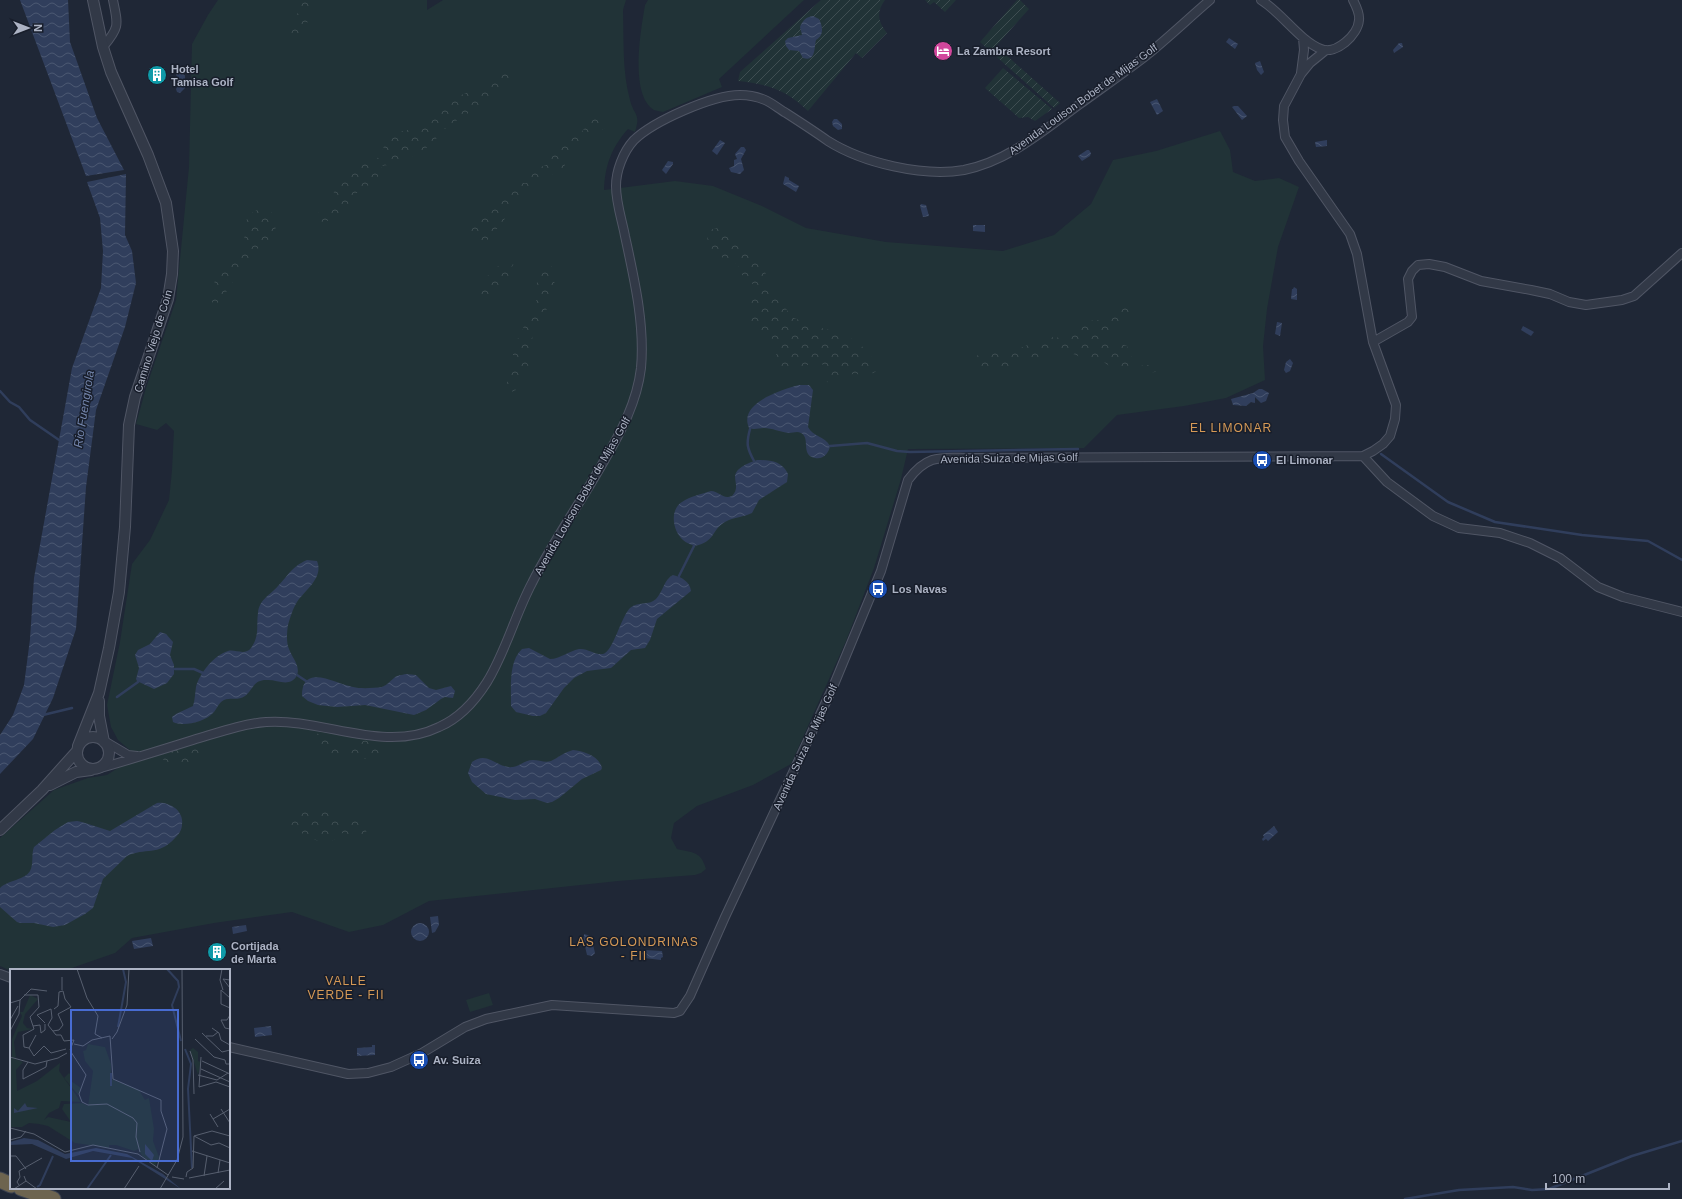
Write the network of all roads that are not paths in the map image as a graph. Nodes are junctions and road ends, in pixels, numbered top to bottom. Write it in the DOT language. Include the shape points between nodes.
graph roads {
  1 [pos="93,0"];
  2 [pos="113,0"];
  3 [pos="1210,0"];
  4 [pos="1261,0"];
  5 [pos="1353,0"];
  6 [pos="1303,38"];
  7 [pos="102,47"];
  8 [pos="1326,50"];
  9 [pos="1301,74"];
  10 [pos="1682,254"];
  11 [pos="1373,342"];
  12 [pos="1363,456"];
  13 [pos="1682,612"];
  14 [pos="99,693"];
  15 [pos="105,742"];
  16 [pos="78,748"];
  17 [pos="141,756"];
  18 [pos="95,769"];
  19 [pos="42,790"];
  20 [pos="0,830"];
  21 [pos="0,974"];
  22 [pos="10,978"];
  23 [pos="230,1048"];
  24 [pos="0,1180"];
  25 [pos="10,1184"];
  26 [pos="24,1189"];
  27 [pos="53,1199"];
  1 -- 7 [label="street, Camino Viejo de Coín"];
  2 -- 7 [label="street" via="118,24"];
  3 -- 17 [label="street, Avenida Louison Bobet de Mijas Golf" via="1145,56 1040,134 1009,154 986,164 961,170 903,168 866,158 834,145 767,100 742,95 718,98 675,114 640,136 624,154 616,186 636,290 640,329 641,365 633,404 614,445 537,572 489,680 475,699 451,721 437,729 416,734 371,736 301,723 263,722 230,729"];
  4 -- 6 [label="street"];
  5 -- 8 [label="street" via="1359,14 1358,26 1343,44"];
  6 -- 8 [label="street" via="1312,45"];
  6 -- 9 [label="street"];
  7 -- 14 [label="street, Camino Viejo de Coín" via="166,202 173,251 168,299 135,397 129,425 120,592"];
  8 -- 9 [label="street"];
  9 -- 11 [label="street, Avenida Suiza de Mijas Golf" via="1284,106 1285,137 1350,234 1357,254"];
  10 -- 11 [label="street" via="1634,296 1586,305 1569,302 1550,294 1481,281 1444,267 1418,265 1408,279 1412,317 1408,322"];
  11 -- 12 [label="street, Avenida Suiza de Mijas Golf" via="1396,405 1395,419 1390,436 1383,444"];
  12 -- 13 [label="street" via="1387,482 1433,516 1459,528 1500,533 1530,542 1560,558 1598,587 1623,597"];
  12 -- 23 [label="street, Avenida Suiza de Mijas Golf" via="938,458 926,461 908,480 881,571 833,687 690,996 680,1011 674,1013 552,1005 526,1010 464,1027 405,1062 368,1073 348,1074"];
  14 -- 15 [label="street, Camino Viejo de Coín" via="99,716"];
  14 -- 16 [label="street, Camino Viejo de Coín"];
  15 -- 16 [label="street" via="97,737 86,738"];
  15 -- 17 [label="street" via="128,755"];
  15 -- 18 [label="street" via="108,758 102,767"];
  16 -- 18 [label="street" via="79,761 87,768"];
  16 -- 19 [label="street, Camino Viejo de Coín"];
  17 -- 18 [label="street, Avenida Louison Bobet de Mijas Golf"];
  18 -- 19 [label="street, Camino Viejo de Coín" via="76,772"];
  19 -- 20 [label="street, Camino Viejo de Coín"];
  21 -- 22 [label="street"];
  24 -- 25 [label="highway"];
  26 -- 27 [label="highway"];
}
